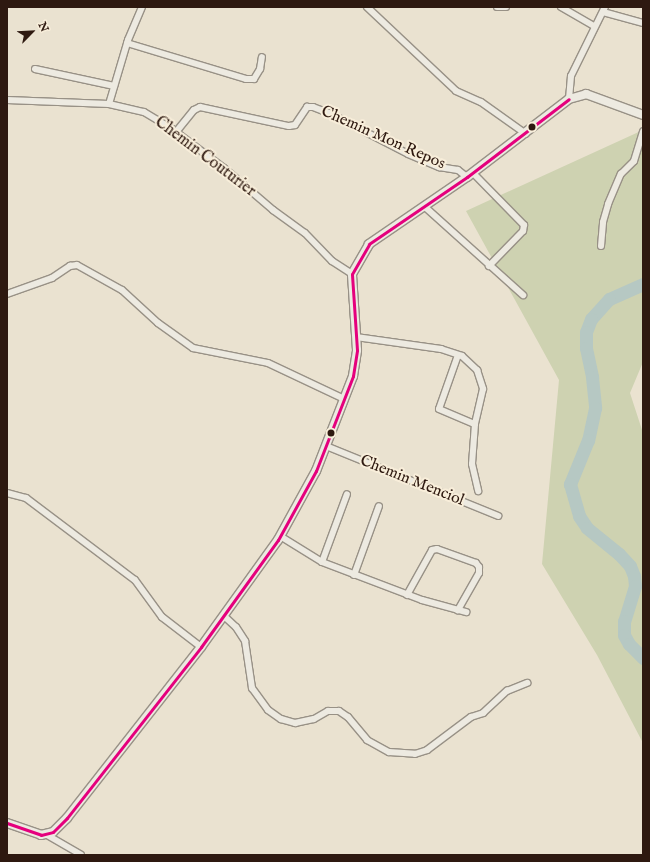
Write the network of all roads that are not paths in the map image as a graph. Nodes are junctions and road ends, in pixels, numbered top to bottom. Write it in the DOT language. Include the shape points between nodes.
graph roads {
  1 [pos="140,7"];
  2 [pos="367,7"];
  3 [pos="497,7"];
  4 [pos="506,7"];
  5 [pos="561,7"];
  6 [pos="604,9"];
  7 [pos="643,23"];
  8 [pos="594,26"];
  9 [pos="127,43"];
  10 [pos="262,57"];
  11 [pos="35,69"];
  12 [pos="114,86"];
  13 [pos="569,99"];
  14 [pos="7,100"];
  15 [pos="109,104"];
  16 [pos="643,115"];
  17 [pos="643,131"];
  18 [pos="176,132"];
  19 [pos="526,134"];
  20 [pos="470,175"];
  21 [pos="425,206"];
  22 [pos="601,246"];
  23 [pos="489,266"];
  24 [pos="352,274"];
  25 [pos="7,294"];
  26 [pos="523,295"];
  27 [pos="356,337"];
  28 [pos="458,355"];
  29 [pos="342,398"];
  30 [pos="475,424"];
  31 [pos="326,446"];
  32 [pos="478,491"];
  33 [pos="7,493"];
  34 [pos="347,494"];
  35 [pos="379,506"];
  36 [pos="498,516"];
  37 [pos="280,536"];
  38 [pos="322,562"];
  39 [pos="354,575"];
  40 [pos="407,595"];
  41 [pos="458,610"];
  42 [pos="466,612"];
  43 [pos="224,616"];
  44 [pos="201,647"];
  45 [pos="527,683"];
  46 [pos="7,823"];
  47 [pos="47,834"];
  48 [pos="81,855"];
  1 -- 9 [label="street"];
  2 -- 19 [label="street" via="456,91 481,102"];
  3 -- 4 [label="street"];
  5 -- 8 [label="street"];
  6 -- 7 [label="street"];
  6 -- 8 [label="street"];
  8 -- 13 [label="street" via="571,76"];
  9 -- 10 [label="street" via="246,79 254,79 260,69"];
  9 -- 12 [label="street"];
  11 -- 12 [label="street"];
  12 -- 15 [label="street"];
  13 -- 16 [label="main road" via="586,94"];
  13 -- 19 [label="main road"];
  14 -- 15 [label="street, Chemin Couturier"];
  15 -- 18 [label="street, Chemin Couturier" via="144,112"];
  17 -- 22 [label="street" via="634,161 621,174 608,204"];
  18 -- 20 [label="street, Chemin Mon Repos" via="194,110 200,107 289,126 295,125 307,107 312,107 329,113 408,154 439,167"];
  18 -- 24 [label="street, Chemin Couturier" via="305,232 332,261"];
  19 -- 20 [label="main road"];
  20 -- 21 [label="main road"];
  20 -- 23 [label="street" via="524,225 523,231"];
  21 -- 23 [label="street"];
  21 -- 24 [label="main road" via="369,244"];
  23 -- 26 [label="street"];
  24 -- 27 [label="main road"];
  25 -- 29 [label="street" via="52,278 77,264 122,290 158,323 193,348 268,363"];
  27 -- 28 [label="street, Chemin Menciol" via="421,346"];
  27 -- 29 [label="main road" via="356,361"];
  28 -- 30 [label="street, Chemin Menciol" via="472,364 483,383"];
  28 -- 30 [label="street" via="439,409"];
  29 -- 31 [label="main road"];
  30 -- 32 [label="street, Chemin Menciol" via="472,464"];
  31 -- 36 [label="street, Chemin Menciol"];
  31 -- 37 [label="main road" via="316,471"];
  33 -- 44 [label="street" via="26,498 135,580 162,616"];
  34 -- 38 [label="street"];
  35 -- 39 [label="street"];
  37 -- 38 [label="street"];
  37 -- 43 [label="main road"];
  38 -- 39 [label="street"];
  39 -- 40 [label="street"];
  40 -- 41 [label="street"];
  40 -- 41 [label="street" via="432,550 437,549 476,563 480,567"];
  41 -- 42 [label="street"];
  43 -- 44 [label="main road"];
  43 -- 45 [label="street" via="236,627 245,641 252,688 268,710 281,719 295,723 314,719 328,711 339,711 352,721 368,740 389,752 415,754 427,750 471,717 482,713 507,691"];
  44 -- 47 [label="main road" via="67,818"];
  46 -- 47 [label="main road" via="35,834"];
  47 -- 48 [label="street"];
}
